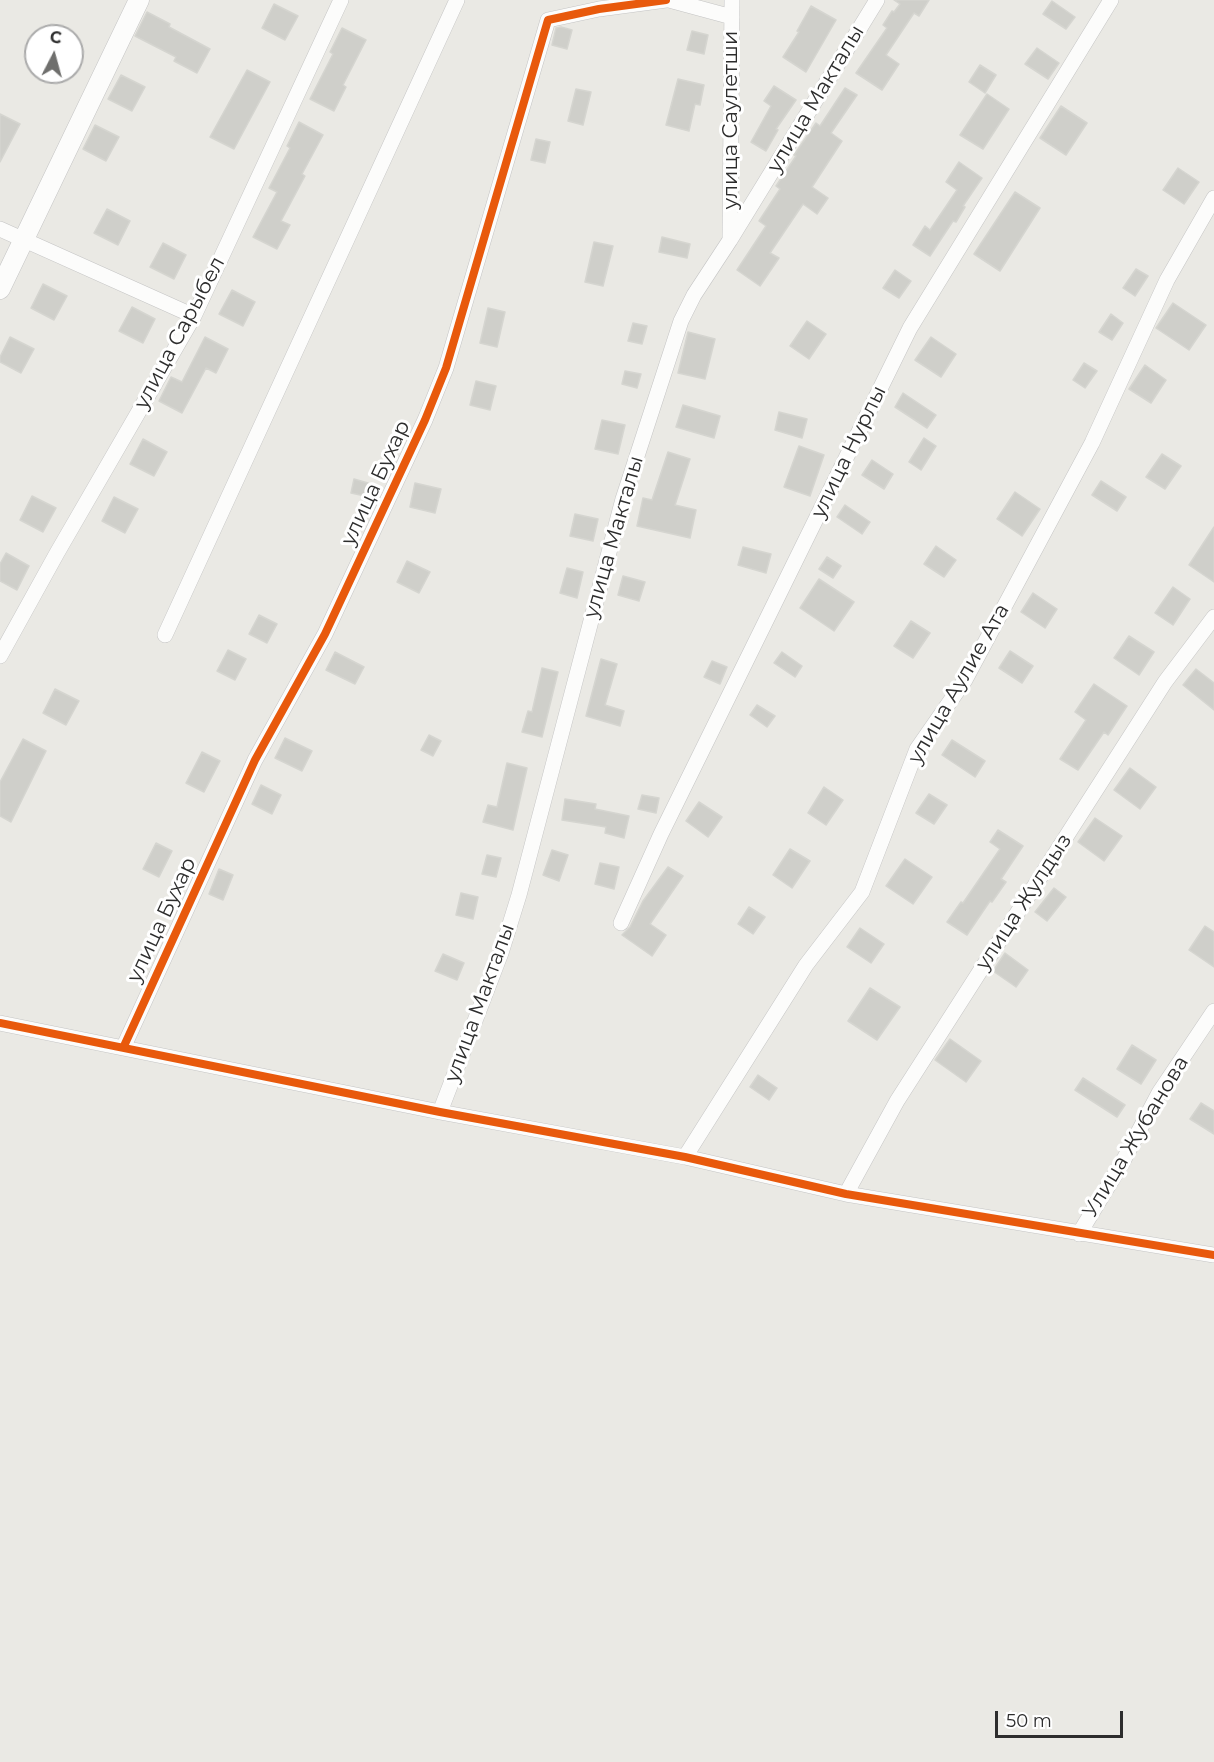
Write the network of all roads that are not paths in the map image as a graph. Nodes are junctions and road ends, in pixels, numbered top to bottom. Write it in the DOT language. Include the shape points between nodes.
graph roads {
  1 [pos="139,0"];
  2 [pos="341,0"];
  3 [pos="457,0"];
  4 [pos="668,0"];
  5 [pos="732,0"];
  6 [pos="877,0"];
  7 [pos="1111,0"];
  8 [pos="732,17"];
  9 [pos="1214,198"];
  10 [pos="0,229"];
  11 [pos="730,240"];
  12 [pos="24,241"];
  13 [pos="0,289"];
  14 [pos="194,316"];
  15 [pos="1214,617"];
  16 [pos="165,635"];
  17 [pos="0,656"];
  18 [pos="621,922"];
  19 [pos="1214,1011"];
  20 [pos="0,1023"];
  21 [pos="124,1046"];
  22 [pos="440,1112"];
  23 [pos="686,1157"];
  24 [pos="846,1194"];
  25 [pos="1079,1234"];
  26 [pos="1214,1255"];
  1 -- 12 [label="street"];
  2 -- 14 [label="street, улица Сарыбел"];
  3 -- 16 [label="street"];
  4 -- 8 [label="street, улица Бухар"];
  4 -- 21 [label="street, улица Бухар" via="548,20 446,368 425,420 325,634 255,760"];
  5 -- 8 [label="street, улица Саулетши"];
  6 -- 11 [label="street, улица Макталы"];
  7 -- 18 [label="street, улица Нурлы" via="910,328"];
  8 -- 11 [label="street, улица Саулетши"];
  9 -- 23 [label="street, улица Аулие Ата" via="1167,280 1092,442 965,680 917,749 862,892 806,965"];
  10 -- 12 [label="street"];
  11 -- 22 [label="street, улица Макталы" via="681,321 622,499 519,896"];
  12 -- 13 [label="street"];
  12 -- 14 [label="street"];
  14 -- 17 [label="street, улица Сарыбел"];
  15 -- 24 [label="street, улица Жулдыз" via="1165,682 897,1101"];
  19 -- 25 [label="street, Улица Жубанова" via="1159,1094"];
  20 -- 21 [label="street"];
  21 -- 22 [label="street"];
  22 -- 23 [label="street"];
  23 -- 24 [label="street"];
  24 -- 25 [label="street"];
  25 -- 26 [label="street"];
}
